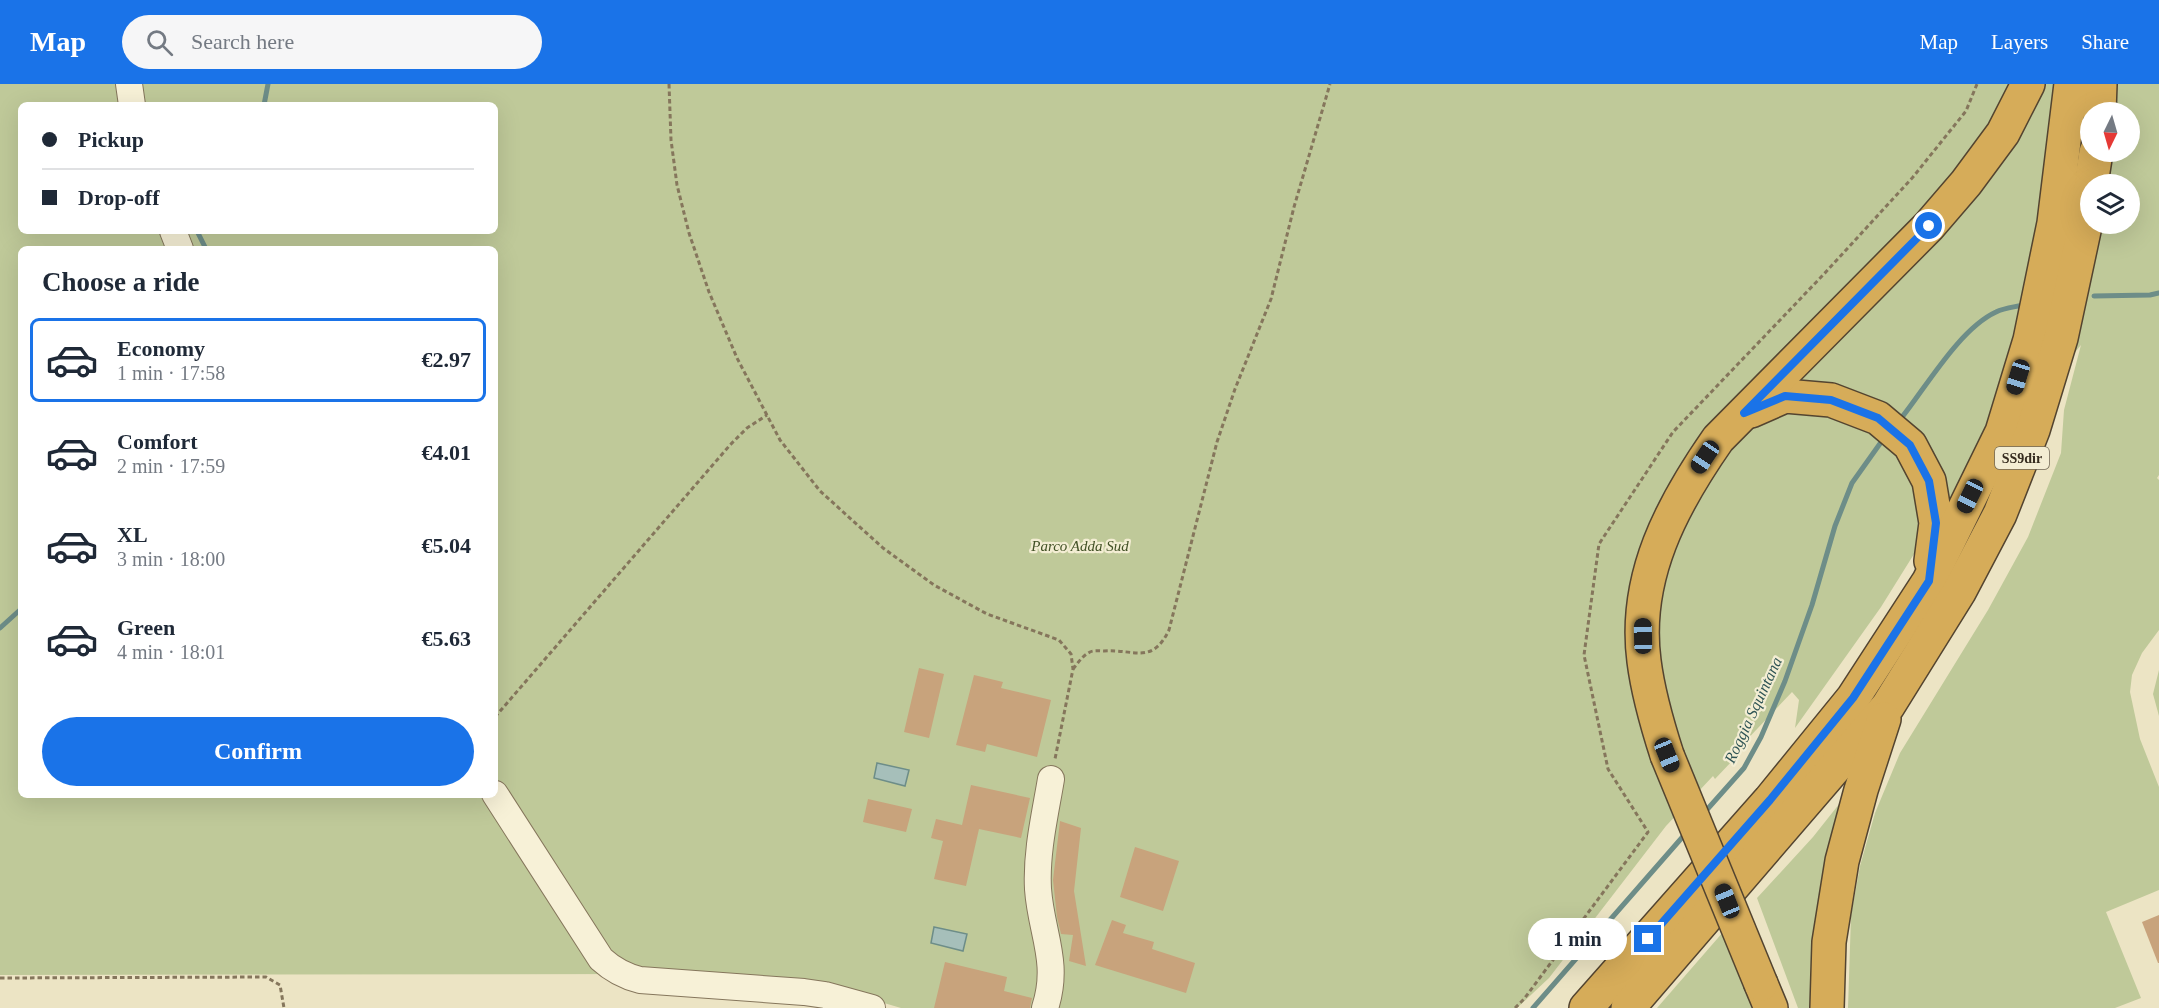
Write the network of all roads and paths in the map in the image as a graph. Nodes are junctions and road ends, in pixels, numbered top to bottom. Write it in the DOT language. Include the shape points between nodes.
graph roads {
  1 [pos="129,84"];
  2 [pos="669,84"];
  3 [pos="1330,84"];
  4 [pos="1977,84"];
  5 [pos="2028,84"];
  6 [pos="2071,84"];
  7 [pos="2100,84"];
  8 [pos="132,102"];
  9 [pos="2099,102"];
  10 [pos="2083,234"];
  11 [pos="1744,413"];
  12 [pos="767,415"];
  13 [pos="1929,581"];
  14 [pos="1073,669"];
  15 [pos="1888,706"];
  16 [pos="498,714"];
  17 [pos="1051,779"];
  18 [pos="498,798"];
  19 [pos="0,978"];
  20 [pos="1766,996"];
  21 [pos="284,1008"];
  22 [pos="872,1008"];
  23 [pos="1045,1008"];
  24 [pos="1515,1008"];
  25 [pos="1587,1008"];
  26 [pos="1628,1008"];
  27 [pos="1827,1008"];
  1 -- 8 [label="street"];
  2 -- 12 [label="path" via="676,185 688,233 732,347"];
  3 -- 14 [label="path" via="1271,299 1217,442 1169,630 1162,645 1151,652 1092,651"];
  4 -- 24 [label="path" via="1966,111 1912,177 1673,432 1599,544 1584,655 1608,769 1648,832"];
  5 -- 11 [label="highway" via="2002,132 1929,226"];
  6 -- 13 [label="highway, SS9dir" via="2054,223 2030,340 2002,432"];
  7 -- 9 [label="highway"];
  10 -- 15 [label="highway, SS9dir" via="2061,338 2029,441 2000,514 1959,592"];
  11 -- 13 [label="highway" via="1785,396 1831,400 1878,418 1910,445 1929,481 1936,523"];
  11 -- 20 [label="highway, bridge" via="1718,439 1672,512 1654,558 1642,612 1644,660 1653,710 1667,755"];
  12 -- 14 [label="path" via="780,440 820,491 883,548 934,585 987,614 1059,640 1071,654"];
  12 -- 16 [label="path" via="730,445"];
  13 -- 25 [label="highway, SS9dir" via="1853,698 1770,800"];
  14 -- 17 [label="path"];
  15 -- 26 [label="highway, SS9dir"];
  15 -- 27 [label="highway" via="1842,861 1829,942"];
  17 -- 23 [label="street" via="1038,872 1052,976"];
  18 -- 22 [label="street" via="601,959 625,977 804,992"];
  19 -- 21 [label="path" via="267,977 280,985"];
}
